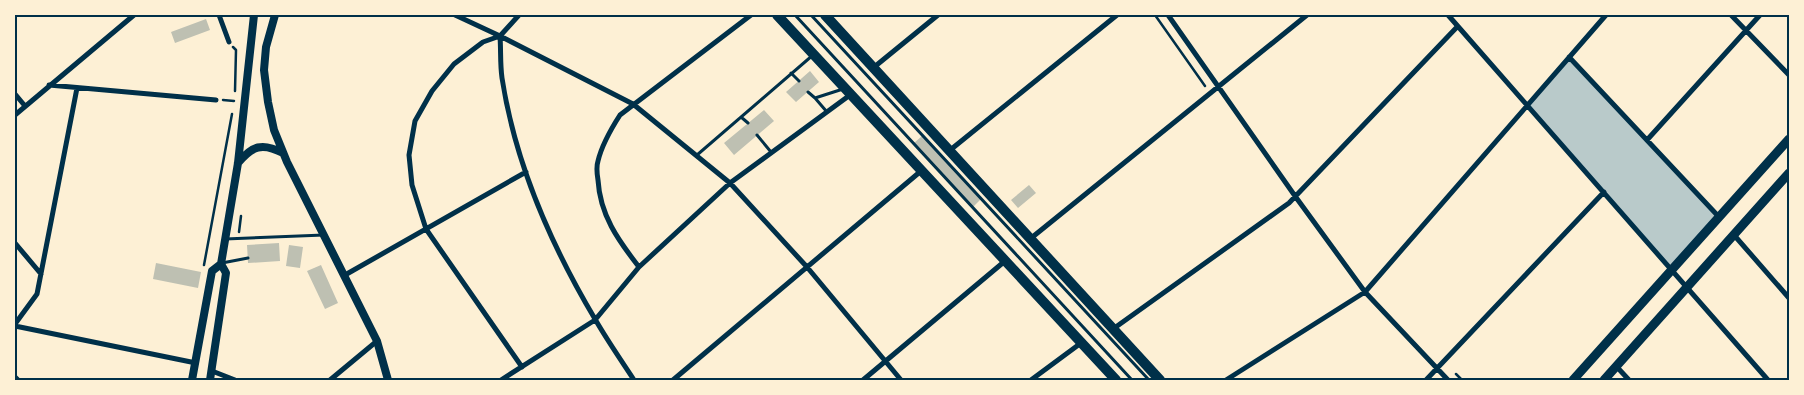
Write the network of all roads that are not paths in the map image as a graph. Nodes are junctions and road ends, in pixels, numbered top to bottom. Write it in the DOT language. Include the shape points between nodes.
graph roads {
  1 [pos="134,15"];
  2 [pos="219,15"];
  3 [pos="254,15"];
  4 [pos="275,15"];
  5 [pos="454,15"];
  6 [pos="519,15"];
  7 [pos="751,15"];
  8 [pos="777,15"];
  9 [pos="795,15"];
  10 [pos="811,15"];
  11 [pos="825,15"];
  12 [pos="938,15"];
  13 [pos="1117,15"];
  14 [pos="1168,15"];
  15 [pos="1307,15"];
  16 [pos="1448,15"];
  17 [pos="1606,15"];
  18 [pos="1730,15"];
  19 [pos="1760,15"];
  20 [pos="1457,27"];
  21 [pos="1746,30"];
  22 [pos="500,36"];
  23 [pos="229,42"];
  24 [pos="813,54"];
  25 [pos="1569,57"];
  26 [pos="873,68"];
  27 [pos="791,73"];
  28 [pos="1789,75"];
  29 [pos="798,81"];
  30 [pos="49,85"];
  31 [pos="77,88"];
  32 [pos="1219,88"];
  33 [pos="808,92"];
  34 [pos="848,92"];
  35 [pos="15,94"];
  36 [pos="815,98"];
  37 [pos="216,100"];
  38 [pos="634,104"];
  39 [pos="1527,105"];
  40 [pos="25,106"];
  41 [pos="827,112"];
  42 [pos="15,114"];
  43 [pos="741,116"];
  44 [pos="748,123"];
  45 [pos="757,135"];
  46 [pos="1789,139"];
  47 [pos="1647,140"];
  48 [pos="949,151"];
  49 [pos="772,152"];
  50 [pos="283,153"];
  51 [pos="696,156"];
  52 [pos="238,163"];
  53 [pos="922,171"];
  54 [pos="526,172"];
  55 [pos="1789,173"];
  56 [pos="730,183"];
  57 [pos="1604,192"];
  58 [pos="1295,196"];
  59 [pos="1719,217"];
  60 [pos="426,229"];
  61 [pos="324,235"];
  62 [pos="1734,235"];
  63 [pos="273,237"];
  64 [pos="225,239"];
  65 [pos="1030,239"];
  66 [pos="15,243"];
  67 [pos="270,244"];
  68 [pos="248,258"];
  69 [pos="1005,261"];
  70 [pos="221,264"];
  71 [pos="639,267"];
  72 [pos="807,267"];
  73 [pos="1671,269"];
  74 [pos="42,274"];
  75 [pos="345,275"];
  76 [pos="1686,287"];
  77 [pos="1365,292"];
  78 [pos="1789,298"];
  79 [pos="595,320"];
  80 [pos="15,325"];
  81 [pos="1113,329"];
  82 [pos="377,341"];
  83 [pos="1082,343"];
  84 [pos="885,362"];
  85 [pos="196,363"];
  86 [pos="1616,366"];
  87 [pos="522,367"];
  88 [pos="1437,369"];
  89 [pos="212,371"];
  90 [pos="15,377"];
  91 [pos="18,380"];
  92 [pos="192,380"];
  93 [pos="210,380"];
  94 [pos="235,380"];
  95 [pos="330,380"];
  96 [pos="388,380"];
  97 [pos="501,380"];
  98 [pos="634,380"];
  99 [pos="673,380"];
  100 [pos="863,380"];
  101 [pos="901,380"];
  102 [pos="1031,380"];
  103 [pos="1116,380"];
  104 [pos="1132,380"];
  105 [pos="1149,380"];
  106 [pos="1160,380"];
  107 [pos="1226,380"];
  108 [pos="1426,380"];
  109 [pos="1448,380"];
  110 [pos="1573,380"];
  111 [pos="1604,380"];
  112 [pos="1629,380"];
  113 [pos="1768,380"];
  1 -- 30 [label="street"];
  2 -- 23 [label="street"];
  3 -- 52 [label="street"];
  4 -- 50 [label="street" via="266,47 264,70 274,130"];
  5 -- 22 [label="street"];
  6 -- 22 [label="street"];
  7 -- 38 [label="street"];
  8 -- 24 [label="main road"];
  9 -- 104 [label="lane"];
  10 -- 105 [label="lane"];
  11 -- 26 [label="main road"];
  12 -- 26 [label="street"];
  13 -- 48 [label="street"];
  14 -- 32 [label="street"];
  15 -- 32 [label="street"];
  16 -- 20 [label="street"];
  17 -- 25 [label="street"];
  18 -- 21 [label="street"];
  19 -- 21 [label="street"];
  20 -- 39 [label="street"];
  20 -- 58 [label="street"];
  21 -- 28 [label="street"];
  21 -- 47 [label="street"];
  22 -- 38 [label="street"];
  22 -- 54 [label="street" via="502,77 513,131"];
  22 -- 60 [label="street" via="483,42 454,64 432,91 415,121 409,155 412,185"];
  24 -- 27 [label="lane"];
  24 -- 34 [label="main road"];
  25 -- 39 [label="street"];
  25 -- 47 [label="street"];
  26 -- 48 [label="main road"];
  27 -- 29 [label="lane"];
  27 -- 43 [label="lane"];
  30 -- 31 [label="street"];
  30 -- 40 [label="street"];
  31 -- 37 [label="street"];
  31 -- 74 [label="street"];
  32 -- 58 [label="street"];
  32 -- 65 [label="street"];
  33 -- 36 [label="lane"];
  34 -- 36 [label="lane"];
  34 -- 41 [label="street"];
  34 -- 53 [label="main road"];
  35 -- 40 [label="street"];
  36 -- 41 [label="lane"];
  38 -- 51 [label="street"];
  38 -- 71 [label="street" via="620,115 597,162 599,196 609,224"];
  39 -- 57 [label="street"];
  39 -- 77 [label="street"];
  40 -- 42 [label="street"];
  41 -- 49 [label="street"];
  43 -- 44 [label="lane"];
  43 -- 51 [label="lane"];
  45 -- 49 [label="lane"];
  46 -- 59 [label="main road"];
  47 -- 59 [label="street"];
  48 -- 65 [label="main road"];
  49 -- 56 [label="street"];
  50 -- 52 [label="street" via="272,147 259,147 247,152"];
  50 -- 61 [label="street"];
  51 -- 56 [label="street"];
  52 -- 64 [label="street"];
  53 -- 69 [label="main road"];
  53 -- 72 [label="street"];
  54 -- 60 [label="street"];
  54 -- 79 [label="street" via="557,248"];
  55 -- 62 [label="main road"];
  56 -- 71 [label="street"];
  56 -- 72 [label="street"];
  57 -- 73 [label="street"];
  57 -- 88 [label="street"];
  58 -- 77 [label="street"];
  58 -- 81 [label="street"];
  59 -- 73 [label="main road"];
  60 -- 75 [label="street"];
  60 -- 87 [label="street"];
  61 -- 63 [label="lane"];
  61 -- 75 [label="street"];
  62 -- 76 [label="main road"];
  62 -- 78 [label="street"];
  63 -- 64 [label="lane"];
  63 -- 67 [label="lane"];
  64 -- 70 [label="street"];
  65 -- 81 [label="main road"];
  66 -- 74 [label="street"];
  68 -- 70 [label="lane"];
  69 -- 83 [label="main road"];
  69 -- 84 [label="street"];
  70 -- 85 [label="street" via="212,271"];
  70 -- 89 [label="street" via="226,273"];
  71 -- 79 [label="street"];
  72 -- 84 [label="street"];
  72 -- 99 [label="street"];
  73 -- 76 [label="street"];
  73 -- 110 [label="main road"];
  74 -- 80 [label="street" via="37,294"];
  75 -- 82 [label="street"];
  76 -- 86 [label="main road"];
  76 -- 113 [label="street"];
  77 -- 88 [label="street"];
  77 -- 107 [label="street"];
  79 -- 87 [label="street"];
  79 -- 98 [label="street"];
  80 -- 85 [label="street"];
  81 -- 106 [label="main road"];
  82 -- 95 [label="street"];
  82 -- 96 [label="street"];
  83 -- 102 [label="street"];
  83 -- 103 [label="main road"];
  84 -- 100 [label="street"];
  84 -- 101 [label="street"];
  85 -- 92 [label="street"];
  86 -- 111 [label="main road"];
  86 -- 112 [label="street"];
  87 -- 97 [label="street"];
  88 -- 108 [label="street"];
  88 -- 109 [label="street"];
  89 -- 93 [label="street"];
  89 -- 94 [label="street"];
  90 -- 91 [label="street"];
}
